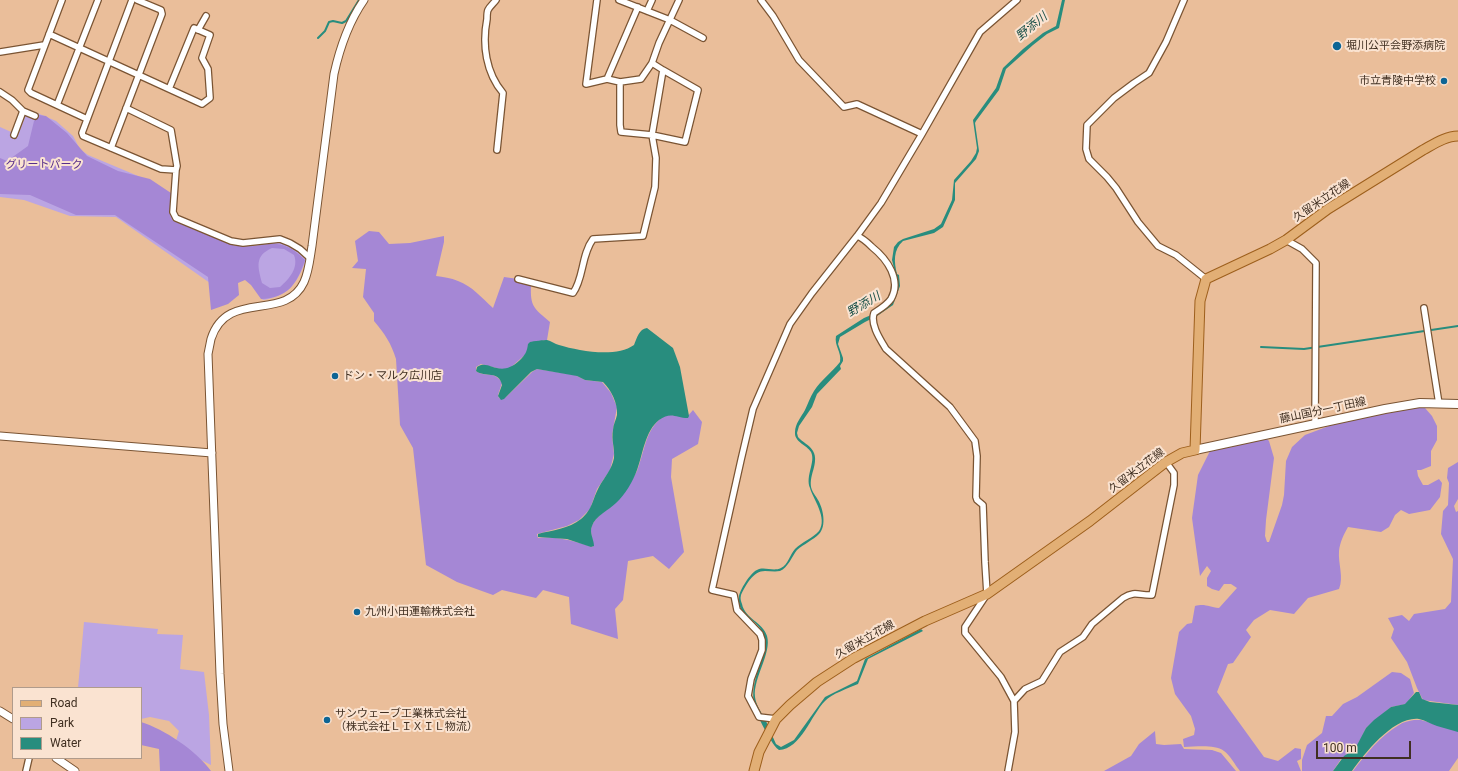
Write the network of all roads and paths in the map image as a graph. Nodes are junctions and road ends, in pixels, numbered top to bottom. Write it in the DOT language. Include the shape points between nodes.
graph roads {
  1 [pos="62,0"];
  2 [pos="98,0"];
  3 [pos="132,0"];
  4 [pos="137,0"];
  5 [pos="364,0"];
  6 [pos="496,0"];
  7 [pos="597,0"];
  8 [pos="619,0"];
  9 [pos="652,0"];
  10 [pos="679,0"];
  11 [pos="761,0"];
  12 [pos="1017,0"];
  13 [pos="1184,0"];
  14 [pos="638,7"];
  15 [pos="647,11"];
  16 [pos="206,16"];
  17 [pos="670,20"];
  18 [pos="198,30"];
  19 [pos="48,34"];
  20 [pos="703,38"];
  21 [pos="44,45"];
  22 [pos="79,48"];
  23 [pos="0,52"];
  24 [pos="109,61"];
  25 [pos="652,63"];
  26 [pos="663,70"];
  27 [pos="139,75"];
  28 [pos="607,79"];
  29 [pos="620,82"];
  30 [pos="169,89"];
  31 [pos="0,92"];
  32 [pos="57,105"];
  33 [pos="126,108"];
  34 [pos="23,110"];
  35 [pos="35,116"];
  36 [pos="87,120"];
  37 [pos="922,134"];
  38 [pos="14,135"];
  39 [pos="652,135"];
  40 [pos="1458,136"];
  41 [pos="111,148"];
  42 [pos="497,150"];
  43 [pos="176,170"];
  44 [pos="857,236"];
  45 [pos="1286,240"];
  46 [pos="310,258"];
  47 [pos="518,279"];
  48 [pos="1206,279"];
  49 [pos="1424,308"];
  50 [pos="1439,404"];
  51 [pos="1458,404"];
  52 [pos="1315,424"];
  53 [pos="0,436"];
  54 [pos="1195,450"];
  55 [pos="212,453"];
  56 [pos="1166,462"];
  57 [pos="987,594"];
  58 [pos="1014,701"];
  59 [pos="0,711"];
  60 [pos="12,718"];
  61 [pos="776,719"];
  62 [pos="29,759"];
  63 [pos="57,759"];
  64 [pos="26,771"];
  65 [pos="75,771"];
  66 [pos="229,771"];
  67 [pos="754,771"];
  68 [pos="1008,771"];
  1 -- 19 [label="street"];
  2 -- 22 [label="street"];
  3 -- 24 [label="street"];
  4 -- 27 [label="street" via="161,10 162,14"];
  5 -- 46 [label="street" via="347,30 334,74"];
  6 -- 42 [label="street" via="488,9 485,29 486,56 491,73 503,93"];
  7 -- 28 [label="street" via="586,84"];
  8 -- 14 [label="street"];
  9 -- 15 [label="street"];
  10 -- 17 [label="street"];
  11 -- 37 [label="street" via="799,60 844,107 857,104"];
  12 -- 37 [label="street" via="980,32"];
  13 -- 48 [label="street" via="1149,73 1114,98 1087,125 1086,149 1089,159 1116,188 1138,222 1158,246 1176,255"];
  14 -- 15 [label="street"];
  14 -- 28 [label="street"];
  15 -- 17 [label="street"];
  16 -- 18 [label="street"];
  17 -- 20 [label="street"];
  17 -- 25 [label="street"];
  18 -- 30 [label="street" via="194,28"];
  18 -- 30 [label="street" via="210,34 202,58 208,70 210,98 202,104"];
  19 -- 21 [label="street"];
  19 -- 22 [label="street"];
  21 -- 23 [label="street"];
  21 -- 32 [label="street" via="28,90"];
  22 -- 24 [label="street"];
  22 -- 32 [label="street"];
  24 -- 27 [label="street"];
  24 -- 36 [label="street"];
  25 -- 26 [label="street"];
  25 -- 29 [label="street" via="641,79"];
  26 -- 39 [label="street"];
  26 -- 39 [label="street" via="698,90 685,142"];
  27 -- 30 [label="street"];
  27 -- 33 [label="street"];
  28 -- 29 [label="street"];
  29 -- 39 [label="street" via="621,132"];
  31 -- 34 [label="street"];
  32 -- 36 [label="street"];
  33 -- 41 [label="street"];
  33 -- 43 [label="street" via="171,130"];
  34 -- 35 [label="street"];
  34 -- 38 [label="street"];
  36 -- 41 [label="street" via="83,136"];
  37 -- 44 [label="street" via="880,204"];
  39 -- 47 [label="street" via="656,158 655,186 644,236 593,239 588,246 578,287 573,294"];
  40 -- 45 [label="main road, 久留米立花線" via="1440,141 1423,150 1328,210"];
  41 -- 43 [label="street" via="161,169"];
  43 -- 46 [label="street" via="173,212 176,218 231,241 243,243 280,240 295,246"];
  44 -- 57 [label="street" via="884,258 894,278 895,286 891,299 874,312 872,318 879,337 886,349 950,407 974,441 977,456 976,497 983,505"];
  44 -- 61 [label="street" via="790,324 753,409 712,590 734,595 737,610 760,634 762,650 751,679 748,696 759,717"];
  45 -- 48 [label="main road, 久留米立花線"];
  45 -- 52 [label="street" via="1302,249 1316,263"];
  46 -- 55 [label="street" via="304,282 283,302 240,309 218,324 211,338 208,354"];
  48 -- 54 [label="main road" via="1200,301"];
  49 -- 50 [label="street"];
  50 -- 51 [label="main road, 藤山国分一丁田線"];
  50 -- 52 [label="main road, 藤山国分一丁田線" via="1385,409"];
  52 -- 54 [label="main road, 藤山国分一丁田線"];
  53 -- 55 [label="street"];
  54 -- 56 [label="main road, 久留米立花線" via="1182,453"];
  55 -- 66 [label="street" via="220,674"];
  56 -- 57 [label="main road, 久留米立花線" via="1090,521"];
  56 -- 58 [label="street" via="1174,474 1174,485 1152,595 1128,594 1092,624 1083,637 1060,652 1042,681 1025,689"];
  57 -- 58 [label="street" via="965,627 965,633 1001,677"];
  57 -- 61 [label="main road, 久留米立花線" via="924,621 854,658 817,682"];
  58 -- 68 [label="street" via="1015,732"];
  59 -- 60 [label="street"];
  61 -- 67 [label="main road, 久留米立花線"];
  62 -- 64 [label="street"];
  63 -- 65 [label="street"];
}
